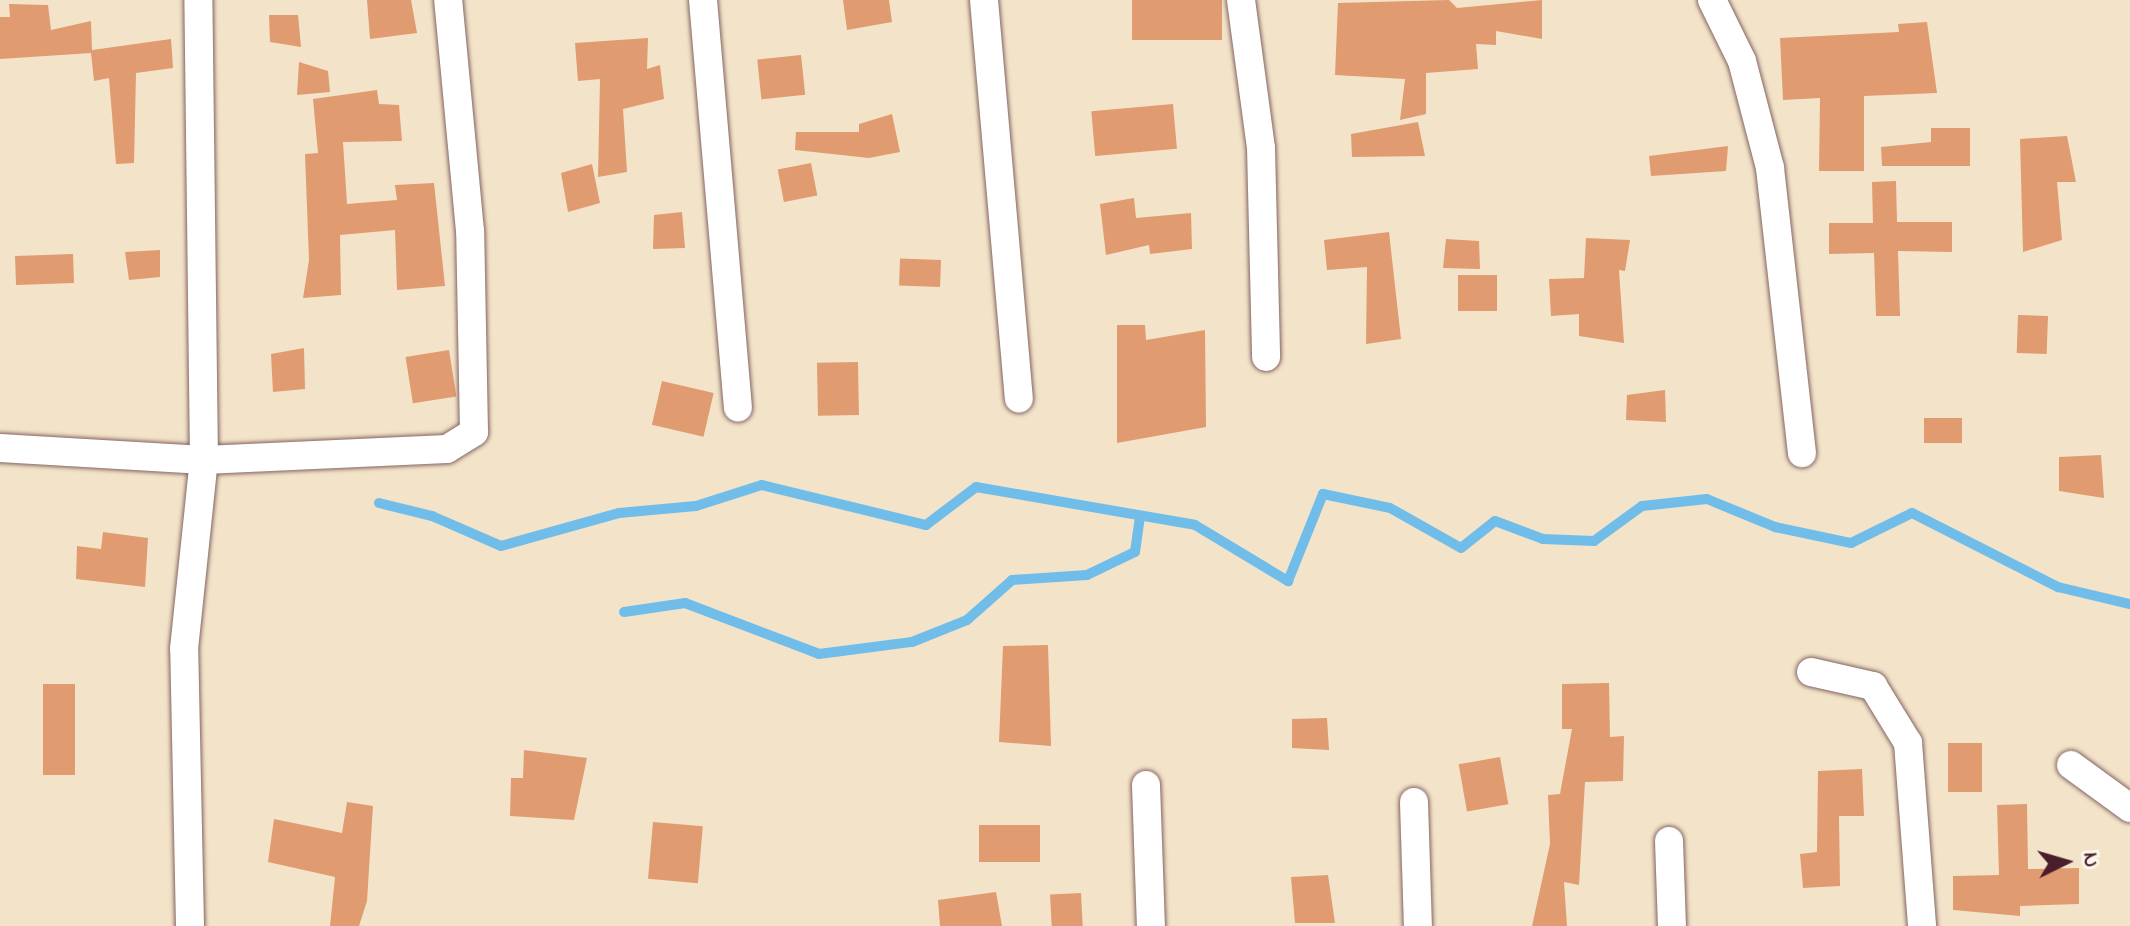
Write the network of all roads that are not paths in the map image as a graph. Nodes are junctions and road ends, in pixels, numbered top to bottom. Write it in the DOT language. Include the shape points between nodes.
graph roads {
  1 [pos="198,0"];
  2 [pos="448,0"];
  3 [pos="703,0"];
  4 [pos="984,0"];
  5 [pos="1241,0"];
  6 [pos="1712,0"];
  7 [pos="1266,357"];
  8 [pos="1019,398"];
  9 [pos="738,407"];
  10 [pos="0,448"];
  11 [pos="1802,453"];
  12 [pos="204,460"];
  13 [pos="1811,672"];
  14 [pos="2071,765"];
  15 [pos="1146,785"];
  16 [pos="1414,802"];
  17 [pos="2130,808"];
  18 [pos="1669,841"];
  19 [pos="190,926"];
  20 [pos="1151,926"];
  21 [pos="1418,926"];
  22 [pos="1672,926"];
  23 [pos="1922,926"];
  1 -- 12 [label="street"];
  2 -- 12 [label="street" via="470,231 474,432 447,449"];
  3 -- 9 [label="street"];
  4 -- 8 [label="street"];
  5 -- 7 [label="street" via="1261,148"];
  6 -- 11 [label="street" via="1742,61 1770,168"];
  10 -- 12 [label="street"];
  12 -- 19 [label="street" via="184,649"];
  13 -- 23 [label="street" via="1873,686 1908,743"];
  14 -- 17 [label="street"];
  15 -- 20 [label="street"];
  16 -- 21 [label="street"];
  18 -- 22 [label="street"];
}
